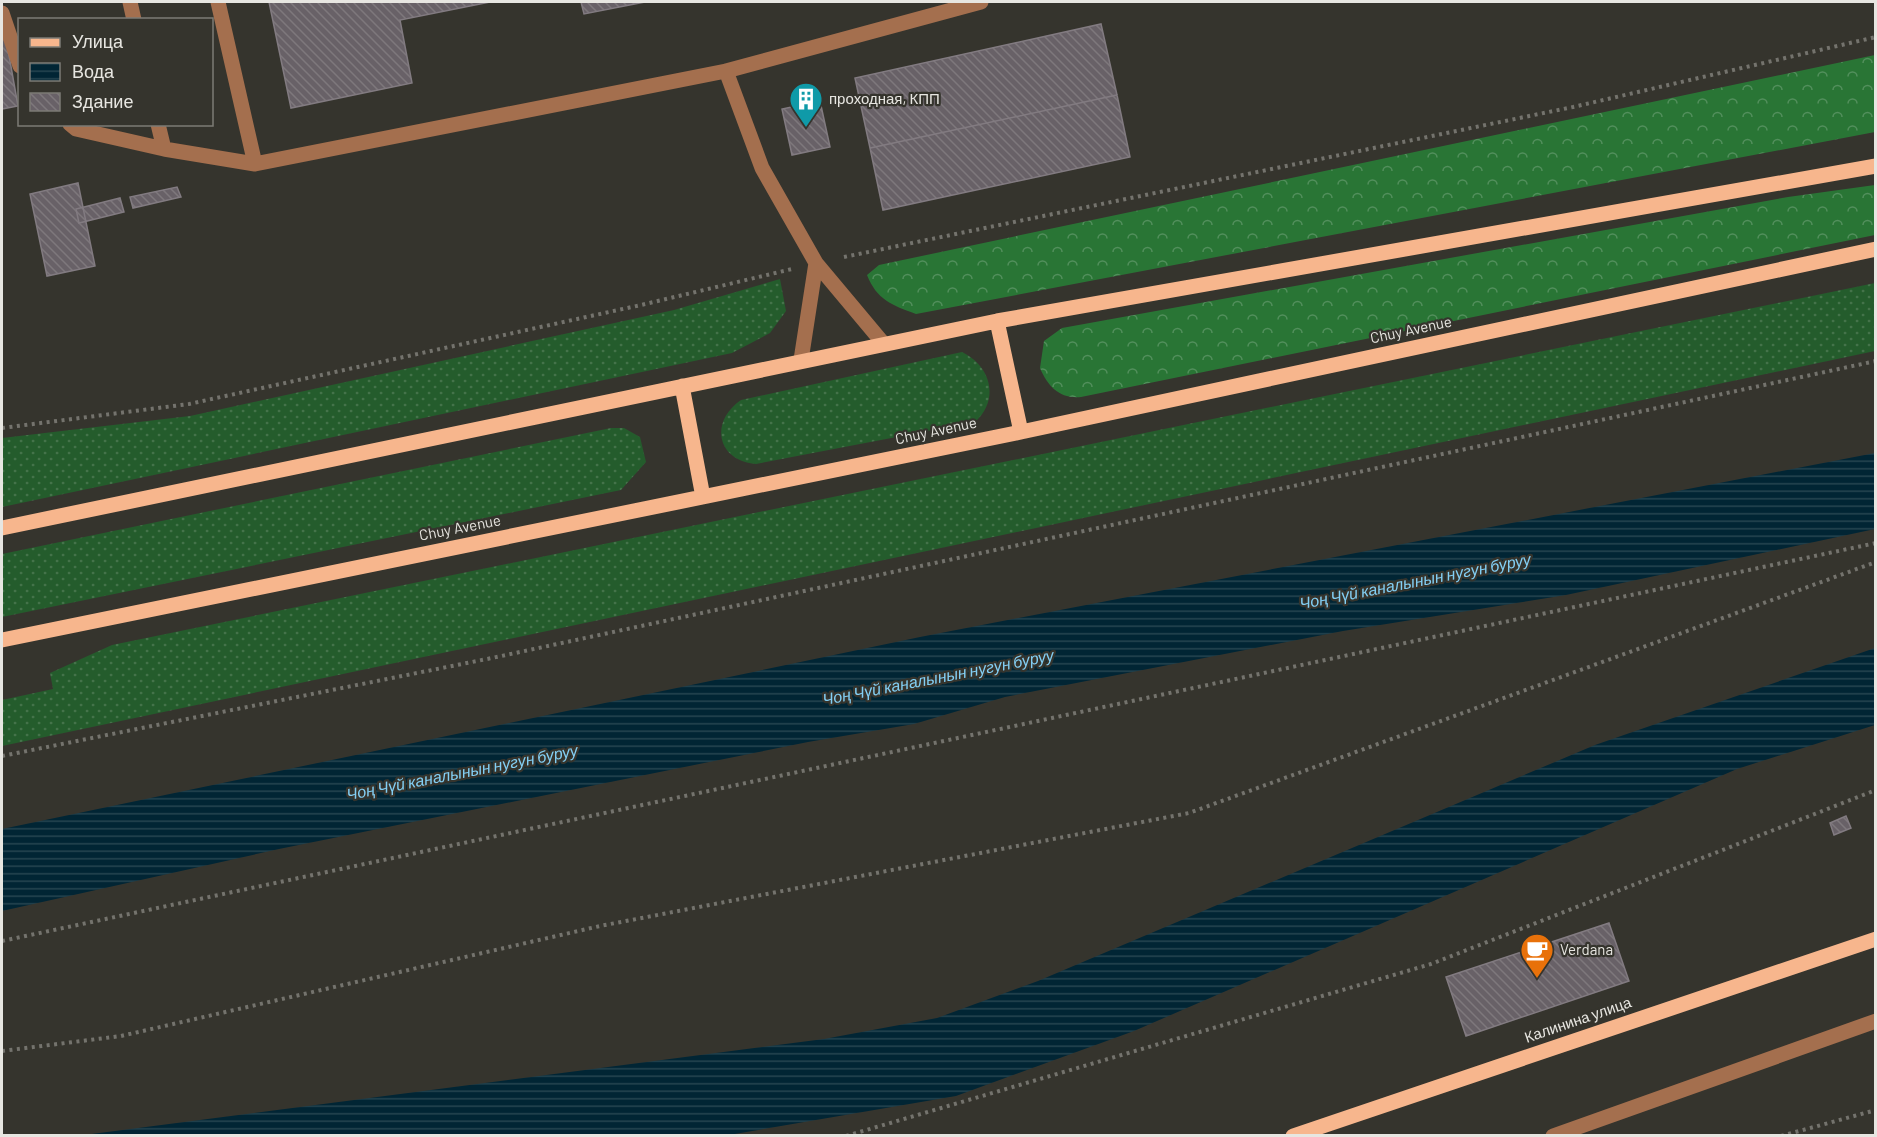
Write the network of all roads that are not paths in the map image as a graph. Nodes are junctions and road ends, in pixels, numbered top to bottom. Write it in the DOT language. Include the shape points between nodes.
graph roads {
  1 [pos="130,2"];
  2 [pos="218,2"];
  3 [pos="981,2"];
  4 [pos="2,13"];
  5 [pos="134,18"];
  6 [pos="18,60"];
  7 [pos="726,71"];
  8 [pos="72,126"];
  9 [pos="158,126"];
  10 [pos="164,149"];
  11 [pos="255,164"];
  12 [pos="1875,166"];
  13 [pos="1875,249"];
  14 [pos="816,263"];
  15 [pos="997,321"];
  16 [pos="883,343"];
  17 [pos="801,360"];
  18 [pos="682,386"];
  19 [pos="1022,432"];
  20 [pos="703,497"];
  21 [pos="2,528"];
  22 [pos="2,640"];
  23 [pos="1875,939"];
  24 [pos="1875,1021"];
  25 [pos="1301,1134"];
  26 [pos="1553,1136"];
  1 -- 5 [label="street"];
  2 -- 11 [label="street"];
  3 -- 7 [label="street"];
  4 -- 6 [label="street"];
  7 -- 11 [label="street"];
  7 -- 14 [label="street" via="762,168"];
  8 -- 10 [label="street"];
  9 -- 10 [label="street"];
  10 -- 11 [label="street"];
  12 -- 15 [label="main road"];
  13 -- 19 [label="main road, Chuy Avenue"];
  14 -- 16 [label="street"];
  14 -- 17 [label="street"];
  15 -- 16 [label="main road"];
  15 -- 19 [label="main road"];
  16 -- 17 [label="main road"];
  17 -- 18 [label="main road"];
  18 -- 20 [label="main road"];
  18 -- 21 [label="main road"];
  19 -- 20 [label="main road, Chuy Avenue"];
  20 -- 22 [label="main road, Chuy Avenue"];
  23 -- 25 [label="main road, Калинина улица"];
  24 -- 26 [label="street"];
}
